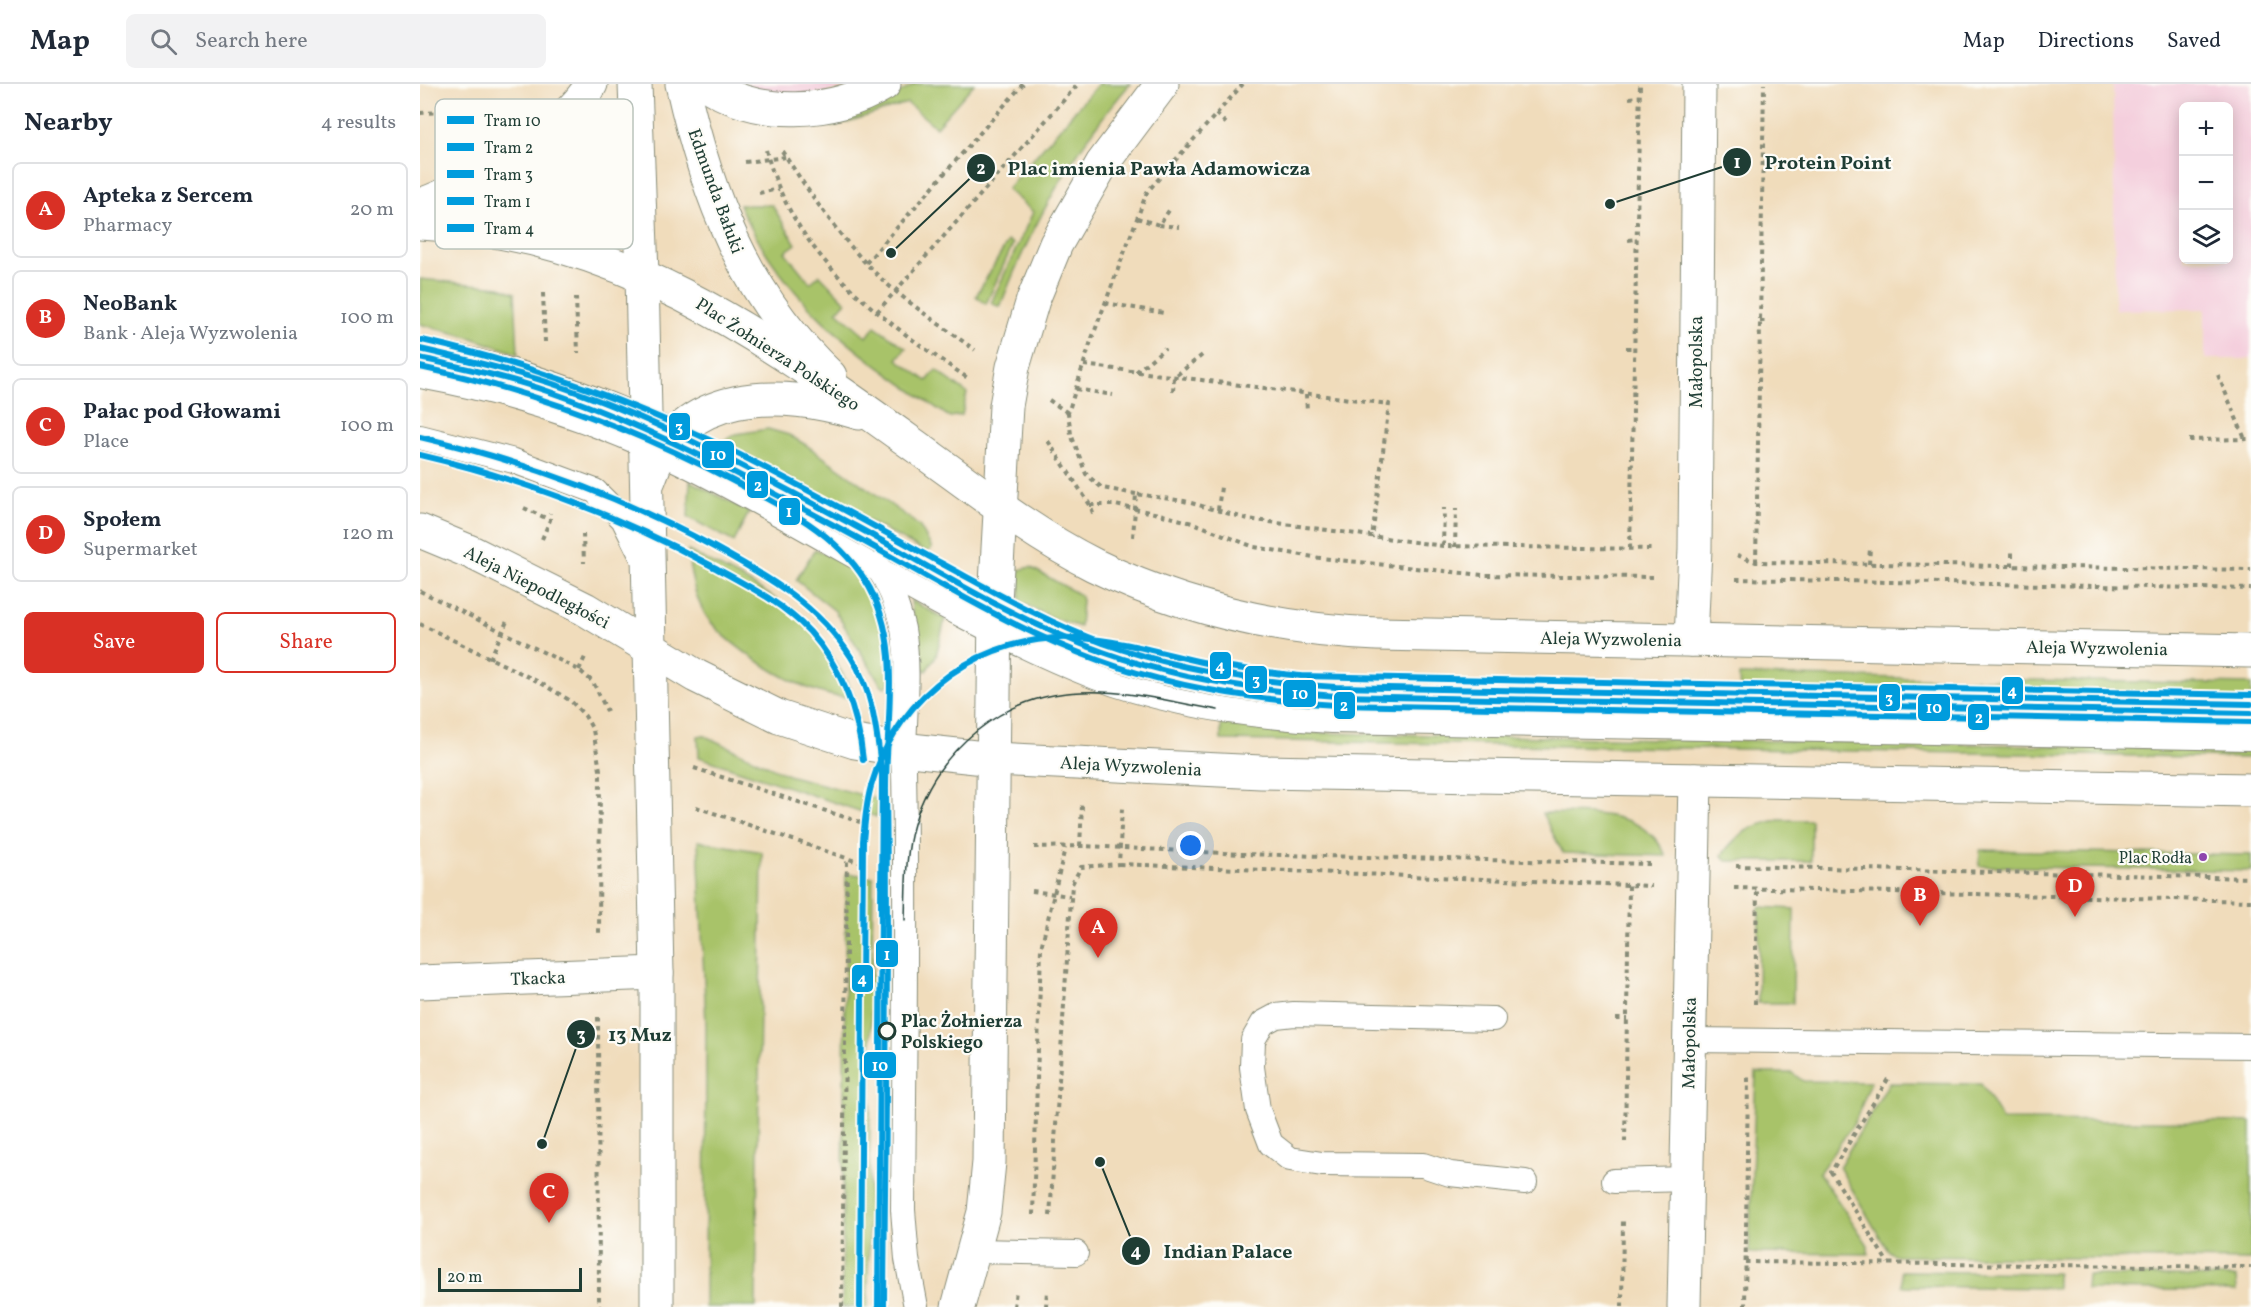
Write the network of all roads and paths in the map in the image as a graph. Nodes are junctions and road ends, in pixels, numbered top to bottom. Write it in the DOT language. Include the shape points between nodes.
graph roads {
  1 [pos="591,84"];
  2 [pos="635,84"];
  3 [pos="682,84"];
  4 [pos="706,84"];
  5 [pos="884,84"];
  6 [pos="1023,84"];
  7 [pos="1078,84"];
  8 [pos="1162,84"];
  9 [pos="1243,84"];
  10 [pos="1640,84"];
  11 [pos="1699,84"];
  12 [pos="1764,84"];
  13 [pos="1640,97"];
  14 [pos="1629,98"];
  15 [pos="580,99"];
  16 [pos="420,113"];
  17 [pos="435,113"];
  18 [pos="763,113"];
  19 [pos="1216,114"];
  20 [pos="1229,126"];
  21 [pos="786,157"];
  22 [pos="768,159"];
  23 [pos="741,162"];
  24 [pos="435,199"];
  25 [pos="420,205"];
  26 [pos="1170,209"];
  27 [pos="1137,218"];
  28 [pos="420,223"];
  29 [pos="435,225"];
  30 [pos="1160,225"];
  31 [pos="1179,227"];
  32 [pos="1637,239"];
  33 [pos="1628,240"];
  34 [pos="576,249"];
  35 [pos="866,263"];
  36 [pos="642,274"];
  37 [pos="896,291"];
  38 [pos="543,293"];
  39 [pos="577,301"];
  40 [pos="1105,303"];
  41 [pos="877,312"];
  42 [pos="1164,313"];
  43 [pos="1760,321"];
  44 [pos="1769,321"];
  45 [pos="545,348"];
  46 [pos="1165,348"];
  47 [pos="1626,348"];
  48 [pos="1635,348"];
  49 [pos="420,349"];
  50 [pos="977,351"];
  51 [pos="1205,353"];
  52 [pos="578,358"];
  53 [pos="1084,365"];
  54 [pos="1136,372"];
  55 [pos="2218,375"];
  56 [pos="420,376"];
  57 [pos="1174,377"];
  58 [pos="977,384"];
  59 [pos="1076,389"];
  60 [pos="1173,391"];
  61 [pos="1039,393"];
  62 [pos="1306,394"];
  63 [pos="1113,395"];
  64 [pos="1307,411"];
  65 [pos="1068,413"];
  66 [pos="883,423"];
  67 [pos="1043,436"];
  68 [pos="420,437"];
  69 [pos="657,437"];
  70 [pos="2245,439"];
  71 [pos="2251,439"];
  72 [pos="2189,440"];
  73 [pos="1221,487"];
  74 [pos="1136,494"];
  75 [pos="800,497"];
  76 [pos="515,504"];
  77 [pos="998,506"];
  78 [pos="1444,508"];
  79 [pos="1135,509"];
  80 [pos="1455,509"];
  81 [pos="1218,511"];
  82 [pos="550,520"];
  83 [pos="583,522"];
  84 [pos="420,531"];
  85 [pos="1133,538"];
  86 [pos="1372,538"];
  87 [pos="1587,542"];
  88 [pos="1443,546"];
  89 [pos="1455,547"];
  90 [pos="1870,547"];
  91 [pos="2012,548"];
  92 [pos="1586,549"];
  93 [pos="1869,564"];
  94 [pos="2012,566"];
  95 [pos="879,568"];
  96 [pos="584,569"];
  97 [pos="2251,570"];
  98 [pos="1654,578"];
  99 [pos="1727,579"];
  100 [pos="649,588"];
  101 [pos="2251,589"];
  102 [pos="420,591"];
  103 [pos="509,615"];
  104 [pos="995,616"];
  105 [pos="420,624"];
  106 [pos="502,632"];
  107 [pos="1691,640"];
  108 [pos="650,648"];
  109 [pos="2251,651"];
  110 [pos="490,659"];
  111 [pos="2251,713"];
  112 [pos="610,718"];
  113 [pos="2251,738"];
  114 [pos="903,750"];
  115 [pos="994,759"];
  116 [pos="695,768"];
  117 [pos="1695,780"];
  118 [pos="2251,790"];
  119 [pos="1122,803"];
  120 [pos="696,807"];
  121 [pos="1082,813"];
  122 [pos="870,825"];
  123 [pos="1080,846"];
  124 [pos="1120,847"];
  125 [pos="1041,848"];
  126 [pos="1065,848"];
  127 [pos="847,858"];
  128 [pos="1119,864"];
  129 [pos="1656,864"];
  130 [pos="870,866"];
  131 [pos="1731,866"];
  132 [pos="2251,878"];
  133 [pos="1629,885"];
  134 [pos="1693,887"];
  135 [pos="1757,888"];
  136 [pos="1023,890"];
  137 [pos="1054,894"];
  138 [pos="1070,896"];
  139 [pos="2251,902"];
  140 [pos="657,973"];
  141 [pos="598,975"];
  142 [pos="420,982"];
  143 [pos="1493,1019"];
  144 [pos="1616,1019"];
  145 [pos="1627,1019"];
  146 [pos="1689,1040"];
  147 [pos="1749,1040"];
  148 [pos="1911,1042"];
  149 [pos="2251,1046"];
  150 [pos="1687,1179"];
  151 [pos="1619,1181"];
  152 [pos="1525,1182"];
  153 [pos="974,1251"];
  154 [pos="1023,1251"];
  155 [pos="1048,1252"];
  156 [pos="1076,1253"];
  157 [pos="1745,1262"];
  158 [pos="1888,1263"];
  159 [pos="2251,1267"];
  160 [pos="599,1307"];
  161 [pos="657,1307"];
  162 [pos="842,1307"];
  163 [pos="916,1307"];
  164 [pos="958,1307"];
  165 [pos="1014,1307"];
  166 [pos="1046,1307"];
  167 [pos="1622,1307"];
  168 [pos="1684,1307"];
  169 [pos="1745,1307"];
  1 -- 15 [label="street"];
  2 -- 36 [label="street"];
  3 -- 66 [label="street, Edmunda Bałuki" via="703,165 747,273 795,340"];
  4 -- 18 [label="street"];
  5 -- 18 [label="street" via="859,98 827,107"];
  6 -- 35 [label="path"];
  7 -- 37 [label="path"];
  8 -- 77 [label="street" via="1087,188 1056,244 1033,300 1012,367 1005,406"];
  9 -- 19 [label="path"];
  10 -- 13 [label="path"];
  11 -- 107 [label="street, Małopolska"];
  12 -- 43 [label="path"];
  13 -- 14 [label="path"];
  13 -- 32 [label="path"];
  16 -- 17 [label="path"];
  18 -- 21 [label="path"];
  18 -- 22 [label="path" via="762,135"];
  19 -- 20 [label="path"];
  19 -- 27 [label="path" via="1147,192"];
  21 -- 22 [label="path"];
  21 -- 35 [label="path"];
  22 -- 23 [label="path"];
  22 -- 41 [label="path" via="779,189 827,266"];
  24 -- 25 [label="street"];
  26 -- 30 [label="path"];
  27 -- 30 [label="path"];
  27 -- 40 [label="path"];
  28 -- 29 [label="street"];
  30 -- 31 [label="path"];
  32 -- 33 [label="path"];
  32 -- 48 [label="path"];
  34 -- 36 [label="street"];
  35 -- 37 [label="path"];
  36 -- 66 [label="street, Plac Żołnierza Polskiego" via="767,342"];
  36 -- 69 [label="street"];
  37 -- 41 [label="path"];
  37 -- 50 [label="path"];
  38 -- 45 [label="path"];
  39 -- 52 [label="path"];
  40 -- 42 [label="path"];
  40 -- 53 [label="path"];
  41 -- 58 [label="path"];
  43 -- 44 [label="path"];
  43 -- 93 [label="path" via="1756,562"];
  46 -- 54 [label="path"];
  47 -- 48 [label="path"];
  48 -- 92 [label="path" via="1630,549"];
  49 -- 69 [label="lane" via="546,381"];
  51 -- 57 [label="path"];
  53 -- 54 [label="path"];
  53 -- 59 [label="path"];
  54 -- 57 [label="path"];
  55 -- 70 [label="path"];
  56 -- 69 [label="lane"];
  57 -- 60 [label="path"];
  57 -- 62 [label="path"];
  59 -- 63 [label="path"];
  59 -- 65 [label="path"];
  61 -- 65 [label="path"];
  62 -- 64 [label="path"];
  62 -- 86 [label="path" via="1389,404"];
  65 -- 74 [label="path" via="1071,435 1086,474 1102,488"];
  66 -- 69 [label="street, Plac Żołnierza Polskiego" via="837,407 745,400 721,406"];
  66 -- 77 [label="street, Plac Żołnierza Polskiego"];
  67 -- 79 [label="path" via="1089,505"];
  68 -- 100 [label="lane" via="514,461 595,491 616,510 633,535 644,561"];
  69 -- 75 [label="lane"];
  69 -- 95 [label="lane"];
  69 -- 100 [label="street" via="646,493"];
  70 -- 71 [label="path"];
  70 -- 72 [label="path"];
  73 -- 81 [label="path"];
  74 -- 79 [label="path"];
  74 -- 81 [label="path"];
  75 -- 95 [label="lane" via="846,528"];
  75 -- 104 [label="lane"];
  76 -- 82 [label="path"];
  77 -- 104 [label="street"];
  77 -- 107 [label="street, Aleja Wyzwolenia" via="1082,558 1132,581 1212,609 1271,623 1316,631 1377,634"];
  78 -- 88 [label="path"];
  79 -- 85 [label="path"];
  79 -- 98 [label="path" via="1196,524 1254,547 1320,558 1482,575"];
  80 -- 89 [label="path"];
  81 -- 86 [label="path"];
  83 -- 96 [label="path"];
  84 -- 108 [label="street, Aleja Niepodległości" via="525,578"];
  86 -- 88 [label="path"];
  87 -- 92 [label="path"];
  88 -- 89 [label="path"];
  89 -- 92 [label="path"];
  90 -- 93 [label="path"];
  91 -- 94 [label="path"];
  93 -- 94 [label="path"];
  94 -- 97 [label="path"];
  95 -- 104 [label="lane"];
  95 -- 114 [label="lane" via="896,603 903,634"];
  99 -- 101 [label="path"];
  100 -- 108 [label="street"];
  102 -- 106 [label="path"];
  103 -- 106 [label="path"];
  104 -- 111 [label="lane" via="1197,679 1274,692"];
  104 -- 113 [label="lane" via="1072,668 1134,690 1197,706 1274,718"];
  104 -- 115 [label="street"];
  105 -- 110 [label="path"];
  106 -- 110 [label="path"];
  106 -- 112 [label="path" via="587,676"];
  107 -- 109 [label="street, Aleja Wyzwolenia"];
  108 -- 114 [label="street" via="779,717 855,742"];
  108 -- 140 [label="street"];
  110 -- 141 [label="path" via="560,694 585,716 593,730 600,770"];
  114 -- 115 [label="street"];
  114 -- 163 [label="lane" via="903,1210 906,1259"];
  115 -- 117 [label="street, Aleja Wyzwolenia" via="1251,771"];
  115 -- 153 [label="street" via="989,1162 984,1212"];
  116 -- 122 [label="path"];
  117 -- 118 [label="street, Aleja Wyzwolenia"];
  117 -- 134 [label="street, Małopolska"];
  119 -- 124 [label="path"];
  120 -- 127 [label="path"];
  121 -- 123 [label="path"];
  123 -- 124 [label="path"];
  123 -- 126 [label="path"];
  124 -- 128 [label="path"];
  124 -- 129 [label="path" via="1241,854"];
  125 -- 126 [label="path"];
  126 -- 137 [label="path"];
  127 -- 130 [label="path"];
  127 -- 162 [label="path"];
  128 -- 133 [label="path"];
  128 -- 138 [label="path" via="1081,867"];
  131 -- 132 [label="path"];
  133 -- 134 [label="path"];
  133 -- 145 [label="path"];
  134 -- 135 [label="path"];
  134 -- 146 [label="street, Małopolska"];
  135 -- 139 [label="path"];
  135 -- 147 [label="path" via="1754,1024"];
  136 -- 137 [label="path"];
  137 -- 138 [label="path"];
  137 -- 154 [label="path" via="1041,948 1034,1205"];
  138 -- 155 [label="path"];
  140 -- 141 [label="street, Tkacka"];
  140 -- 161 [label="street"];
  141 -- 142 [label="street, Tkacka"];
  141 -- 160 [label="path"];
  143 -- 152 [label="lane" via="1294,1014 1276,1017 1263,1023 1253,1040 1258,1110 1271,1144 1290,1160 1423,1165 1450,1174"];
  144 -- 145 [label="path"];
  145 -- 151 [label="path"];
  146 -- 147 [label="lane"];
  146 -- 150 [label="street, Małopolska"];
  147 -- 148 [label="lane"];
  147 -- 157 [label="path"];
  148 -- 149 [label="lane"];
  148 -- 158 [label="path" via="1831,1172"];
  150 -- 151 [label="lane"];
  150 -- 168 [label="street, Małopolska"];
  151 -- 167 [label="path"];
  153 -- 154 [label="lane"];
  153 -- 164 [label="street"];
  154 -- 155 [label="lane"];
  154 -- 165 [label="path"];
  155 -- 156 [label="lane"];
  155 -- 166 [label="path"];
  157 -- 158 [label="path"];
  157 -- 169 [label="path"];
  158 -- 159 [label="path"];
}
